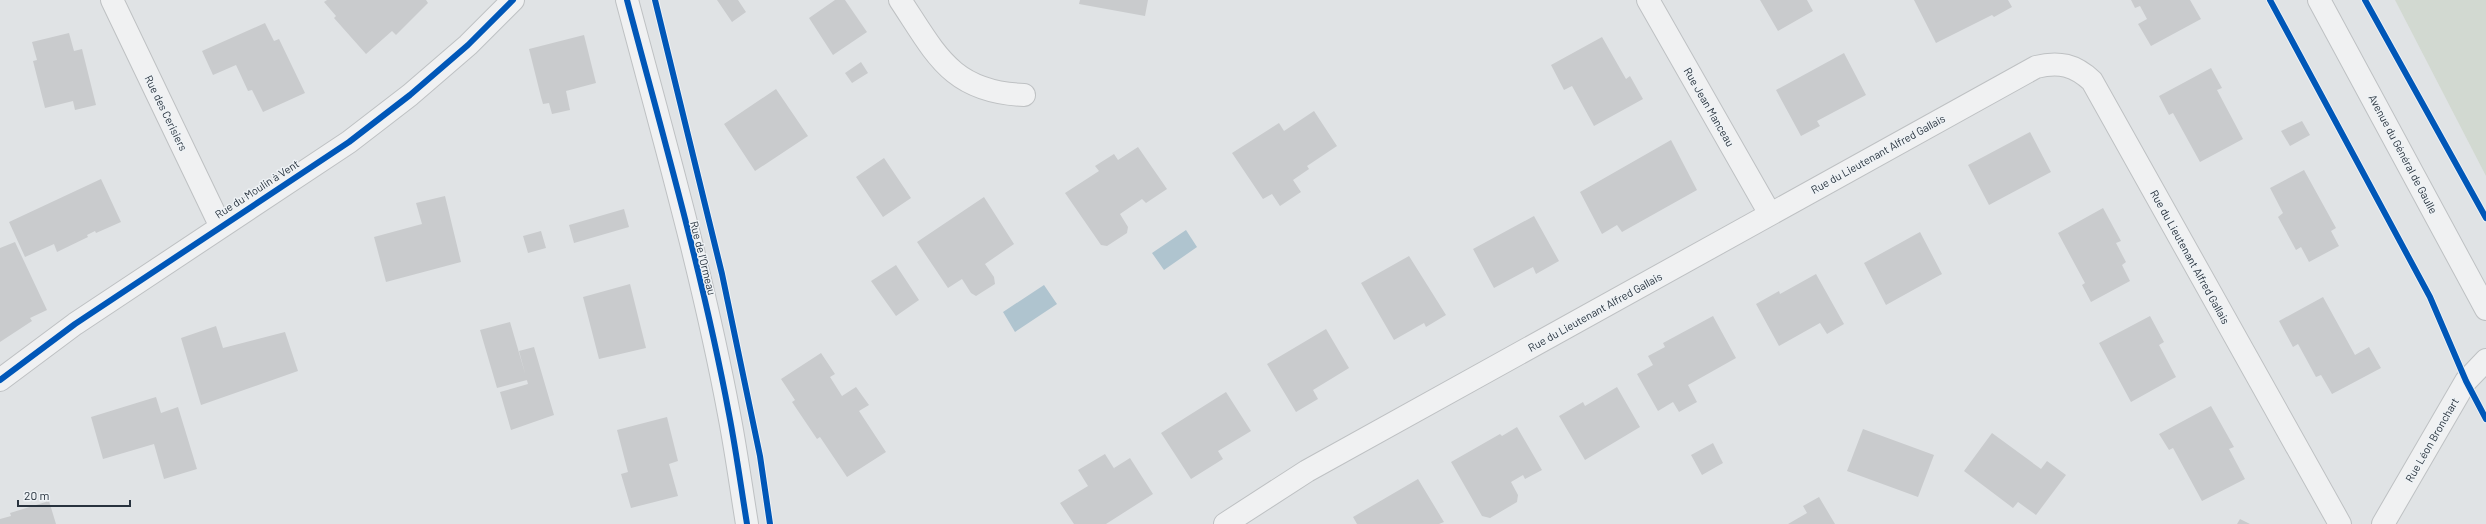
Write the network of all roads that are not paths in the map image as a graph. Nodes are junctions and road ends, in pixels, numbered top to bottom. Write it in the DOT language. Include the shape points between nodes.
graph roads {
  1 [pos="112,0"];
  2 [pos="513,0"];
  3 [pos="627,0"];
  4 [pos="900,0"];
  5 [pos="1648,0"];
  6 [pos="2320,0"];
  7 [pos="1024,94"];
  8 [pos="1770,214"];
  9 [pos="220,226"];
  10 [pos="2486,309"];
  11 [pos="2486,360"];
  12 [pos="0,380"];
  13 [pos="747,524"];
  14 [pos="1225,524"];
  15 [pos="2340,524"];
  16 [pos="2383,524"];
  1 -- 9 [label="street, Rue des Cerisiers"];
  2 -- 9 [label="street, Rue du Moulin à Vent" via="468,45 349,142"];
  3 -- 13 [label="street, Rue de l'Ormeau" via="673,174 718,362"];
  4 -- 7 [label="street" via="951,71 971,85 992,92"];
  5 -- 8 [label="street, Rue Jean Manceau"];
  6 -- 10 [label="street, Avenue du Général de Gaulle"];
  8 -- 14 [label="street, Rue du Lieutenant Alfred Gallais" via="1307,471"];
  8 -- 15 [label="street, Rue du Lieutenant Alfred Gallais" via="2036,67 2051,63 2067,64 2081,71 2092,81"];
  9 -- 12 [label="street, Rue du Moulin à Vent" via="75,324"];
  11 -- 16 [label="street, Rue Léon Bronchart" via="2466,381"];
}
